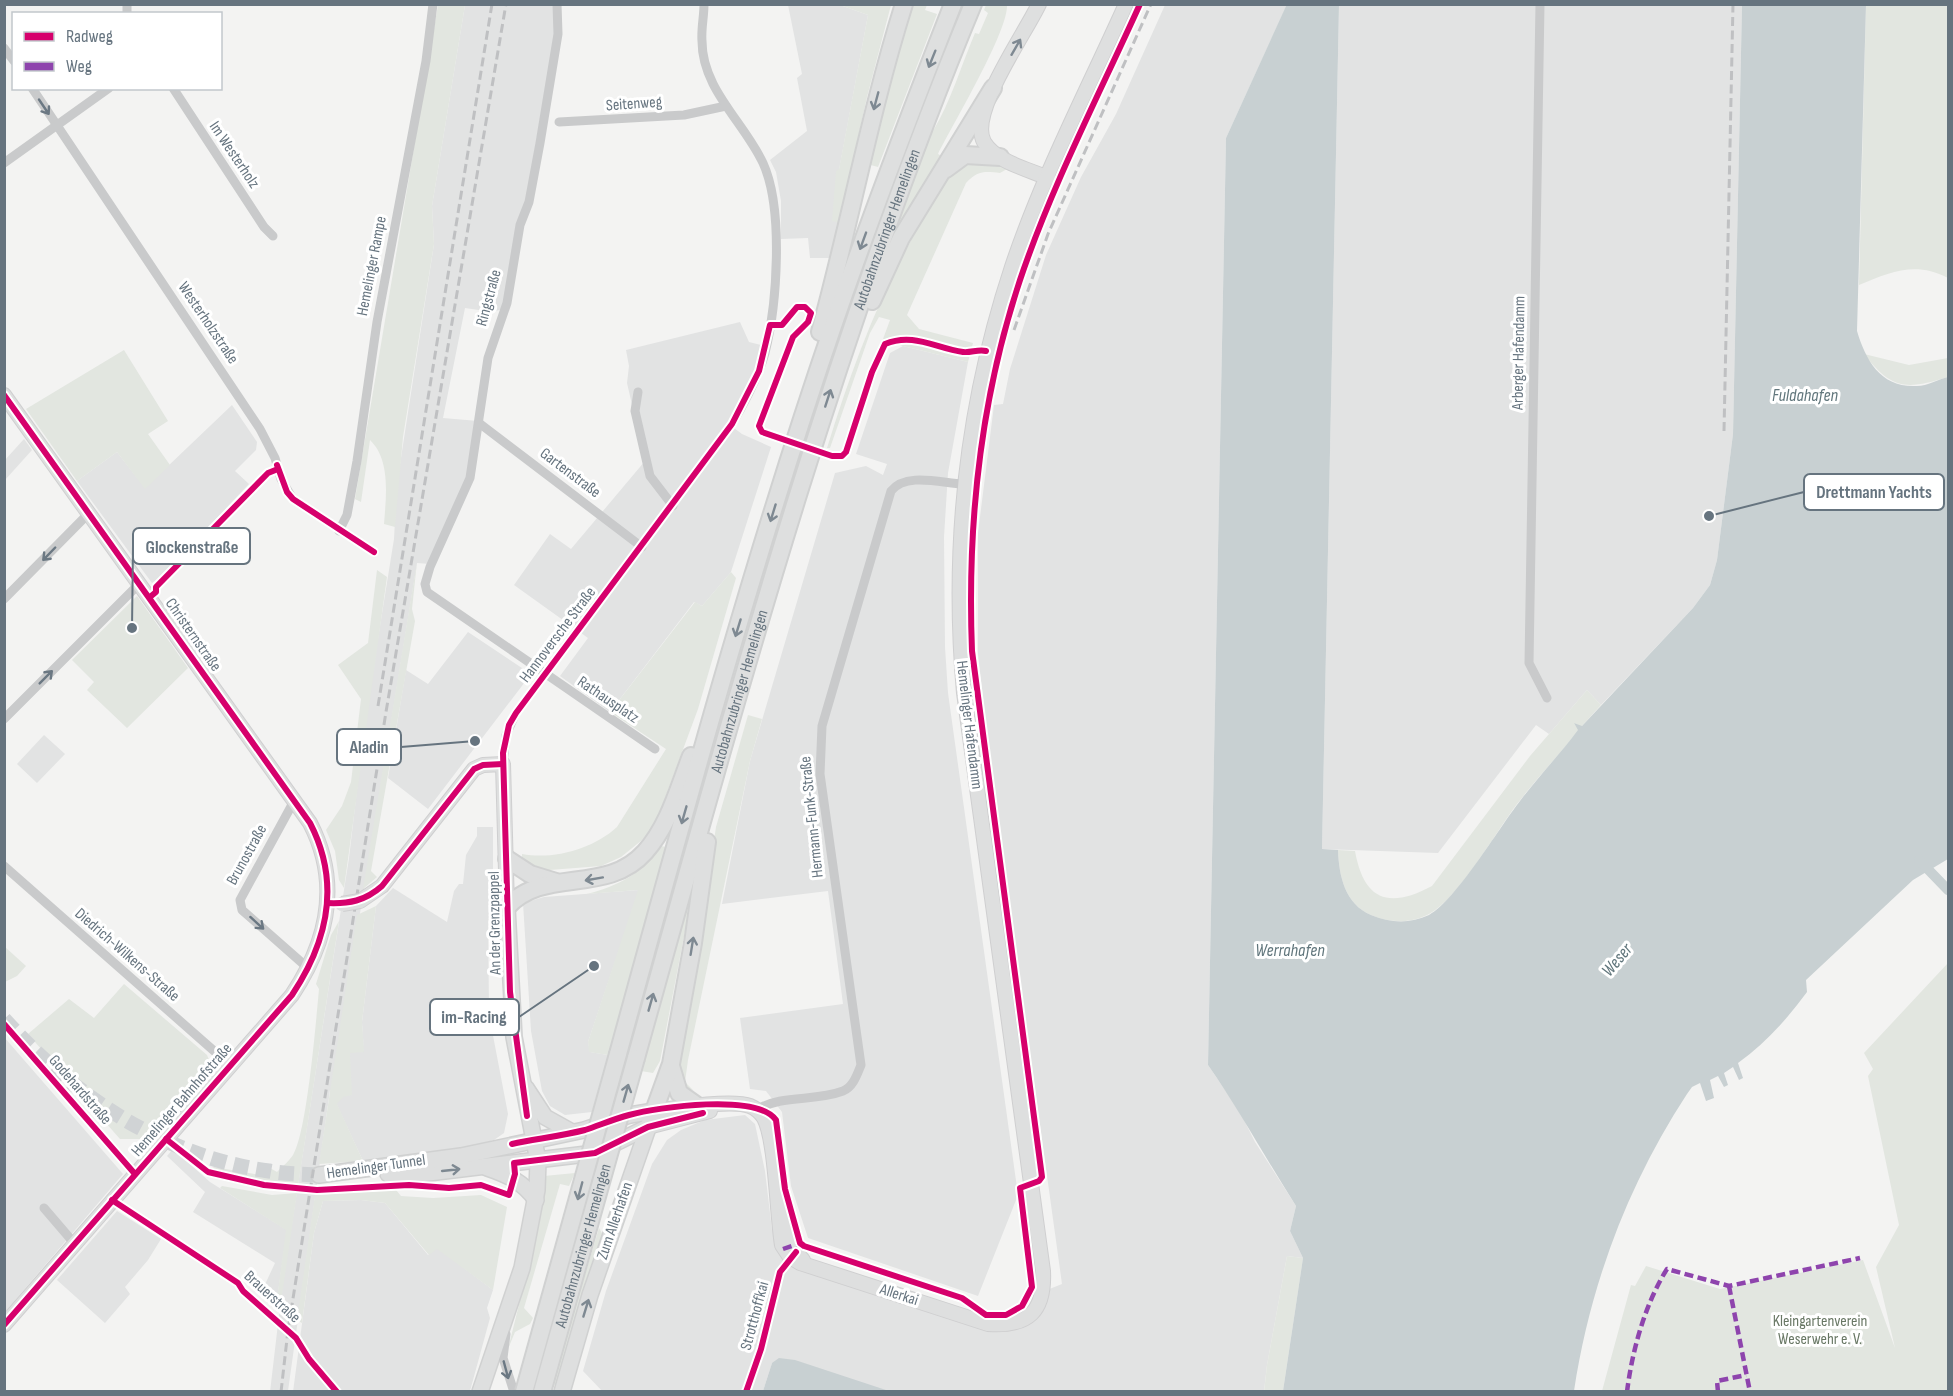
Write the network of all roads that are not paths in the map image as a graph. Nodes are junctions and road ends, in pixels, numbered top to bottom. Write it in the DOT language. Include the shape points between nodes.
graph roads {
  1 [pos="433,4"];
  2 [pos="557,4"];
  3 [pos="704,4"];
  4 [pos="904,4"];
  5 [pos="953,4"];
  6 [pos="973,4"];
  7 [pos="1039,4"];
  8 [pos="1126,4"];
  9 [pos="1540,4"];
  10 [pos="993,88"];
  11 [pos="33,90"];
  12 [pos="106,90"];
  13 [pos="174,90"];
  14 [pos="726,106"];
  15 [pos="559,122"];
  16 [pos="57,126"];
  17 [pos="1000,157"];
  18 [pos="4,163"];
  19 [pos="939,176"];
  20 [pos="1048,178"];
  21 [pos="273,236"];
  22 [pos="841,359"];
  23 [pos="638,392"];
  24 [pos="4,394"];
  25 [pos="807,402"];
  26 [pos="479,423"];
  27 [pos="963,484"];
  28 [pos="673,506"];
  29 [pos="90,512"];
  30 [pos="339,531"];
  31 [pos="642,547"];
  32 [pos="374,552"];
  33 [pos="140,583"];
  34 [pos="4,599"];
  35 [pos="545,675"];
  36 [pos="723,678"];
  37 [pos="1548,698"];
  38 [pos="4,719"];
  39 [pos="655,749"];
  40 [pos="504,764"];
  41 [pos="715,773"];
  42 [pos="294,801"];
  43 [pos="507,859"];
  44 [pos="4,866"];
  45 [pos="560,883"];
  46 [pos="327,903"];
  47 [pos="507,907"];
  48 [pos="309,969"];
  49 [pos="4,1024"];
  50 [pos="230,1065"];
  51 [pos="671,1065"];
  52 [pos="520,1078"];
  53 [pos="696,1105"];
  54 [pos="723,1105"];
  55 [pos="756,1110"];
  56 [pos="654,1111"];
  57 [pos="648,1127"];
  58 [pos="572,1132"];
  59 [pos="533,1140"];
  60 [pos="538,1161"];
  61 [pos="482,1167"];
  62 [pos="135,1174"];
  63 [pos="112,1200"];
  64 [pos="536,1200"];
  65 [pos="44,1208"];
  66 [pos="74,1243"];
  67 [pos="793,1254"];
  68 [pos="511,1305"];
  69 [pos="5,1323"];
  70 [pos="988,1324"];
  71 [pos="569,1363"];
  72 [pos="337,1392"];
  73 [pos="480,1392"];
  74 [pos="514,1392"];
  75 [pos="524,1392"];
  76 [pos="542,1392"];
  77 [pos="557,1392"];
  78 [pos="562,1392"];
  79 [pos="746,1392"];
  1 -- 30 [label="street, Hemelinger Rampe" via="377,322 357,461 347,515"];
  2 -- 26 [label="street, Ringstraße" via="558,34 530,202 520,225 507,303 488,358"];
  3 -- 14 [label="street, Hannoversche Straße" via="701,43 710,75"];
  4 -- 25 [label="highway, one-way" via="864,146 842,250 803,385"];
  5 -- 25 [label="highway, Autobahnzubringer Hemelingen, one-way" via="903,130"];
  6 -- 22 [label="highway, Autobahnzubringer Hemelingen" via="896,202"];
  10 -- 7 [label="street, one-way"];
  8 -- 20 [label="street, Hemelinger Hafendamm"];
  9 -- 37 [label="street, Arberger Hafendamm" via="1529,663"];
  10 -- 17 [label="street" via="979,129 985,143"];
  10 -- 19 [label="highway"];
  11 -- 16 [label="street, Westerholzstraße, one-way"];
  12 -- 16 [label="street"];
  13 -- 21 [label="street, Im Westerholz"];
  14 -- 15 [label="street, Seitenweg" via="684,115"];
  14 -- 28 [label="street, Hannoversche Straße" via="762,162 771,186 775,245 770,325 764,355 745,401"];
  16 -- 18 [label="street"];
  16 -- 30 [label="street, Westerholzstraße" via="260,429 287,492"];
  17 -- 19 [label="highway" via="965,155"];
  17 -- 20 [label="street"];
  19 -- 22 [label="highway" via="891,258 857,338"];
  20 -- 27 [label="street, Hemelinger Hafendamm" via="1012,266 986,351"];
  41 -- 22 [label="highway, Autobahnzubringer Hemelingen, one-way" via="785,531"];
  23 -- 28 [label="street" via="635,411 650,476"];
  24 -- 29 [label="street, Christernstraße"];
  25 -- 36 [label="highway, Autobahnzubringer Hemelingen, one-way"];
  26 -- 31 [label="street, Gartenstraße"];
  26 -- 35 [label="street, Ringstraße" via="470,478 430,567 427,592"];
  27 -- 55 [label="street, Hermann-Funk-Straße" via="907,480 891,491 822,726 820,774 861,1065 855,1080 844,1091 770,1101"];
  27 -- 70 [label="street, Hemelinger Hafendamm" via="958,582 964,693 1044,1290 1040,1304 1024,1320"];
  28 -- 31 [label="street, Hannoversche Straße"];
  29 -- 33 [label="street, Christernstraße"];
  29 -- 34 [label="street, one-way"];
  30 -- 32 [label="street, Westerholzstraße"];
  31 -- 35 [label="street, Hannoversche Straße"];
  38 -- 33 [label="street, one-way"];
  33 -- 42 [label="street, Christernstraße"];
  35 -- 39 [label="street, Rathausplatz"];
  35 -- 40 [label="street, Hannoversche Straße" via="509,725"];
  36 -- 45 [label="highway, one-way" via="707,700 669,814 644,854 627,868 600,879"];
  36 -- 75 [label="highway, Autobahnzubringer Hemelingen, one-way, bridge"];
  40 -- 43 [label="street, An der Grenzpappel"];
  40 -- 46 [label="street, bridge" via="474,769 382,886 360,901"];
  51 -- 41 [label="highway, one-way" via="693,943 702,861 716,802"];
  76 -- 41 [label="highway, Autobahnzubringer Hemelingen, one-way, bridge"];
  42 -- 46 [label="street, Christernstraße" via="322,847 328,880"];
  42 -- 48 [label="street, Brunostraße, one-way" via="240,900 242,910"];
  43 -- 45 [label="highway" via="530,874"];
  43 -- 47 [label="street, An der Grenzpappel"];
  44 -- 50 [label="street, Diedrich-Wilkens-Straße"];
  45 -- 47 [label="highway" via="532,888"];
  46 -- 48 [label="street, Hemelinger Bahnhofstraße" via="321,941"];
  47 -- 52 [label="main road, An der Grenzpappel" via="510,992"];
  48 -- 50 [label="street, Hemelinger Bahnhofstraße" via="292,995"];
  49 -- 62 [label="street, Godehardstraße"];
  50 -- 62 [label="street, Hemelinger Bahnhofstraße"];
  51 -- 53 [label="highway" via="679,1093"];
  51 -- 56 [label="highway"];
  52 -- 58 [label="main road" via="545,1117"];
  52 -- 59 [label="main road, An der Grenzpappel"];
  53 -- 54 [label="street"];
  53 -- 56 [label="street"];
  54 -- 55 [label="street" via="741,1104"];
  54 -- 57 [label="street"];
  55 -- 67 [label="street" via="764,1119"];
  56 -- 57 [label="main road"];
  56 -- 58 [label="main road, Hemelinger Tunnel"];
  57 -- 60 [label="main road, Hemelinger Tunnel" via="595,1153"];
  71 -- 57 [label="main road, Zum Allerhafen, one-way"];
  58 -- 59 [label="main road, Hemelinger Tunnel"];
  59 -- 60 [label="main road, An der Grenzpappel"];
  59 -- 61 [label="main road, Hemelinger Tunnel, one-way" via="461,1156 319,1175 420,1174"];
  60 -- 61 [label="main road, Hemelinger Tunnel"];
  60 -- 64 [label="main road, An der Grenzpappel"];
  61 -- 64 [label="main road" via="521,1183"];
  62 -- 63 [label="street, Hemelinger Bahnhofstraße"];
  63 -- 66 [label="street, Hemelinger Bahnhofstraße"];
  63 -- 72 [label="street, Brauerstraße" via="238,1283 296,1338"];
  64 -- 68 [label="main road, An der Grenzpappel"];
  65 -- 66 [label="street"];
  66 -- 69 [label="street, Hemelinger Bahnhofstraße"];
  67 -- 70 [label="street, Allerkai" via="809,1266"];
  67 -- 79 [label="street, Strotthoffkai" via="780,1272"];
  68 -- 73 [label="main road, An der Grenzpappel"];
  68 -- 74 [label="street, An der Grenzpappel, one-way" via="503,1358"];
  71 -- 77 [label="street"];
  71 -- 78 [label="main road, Zum Allerhafen"];
}
